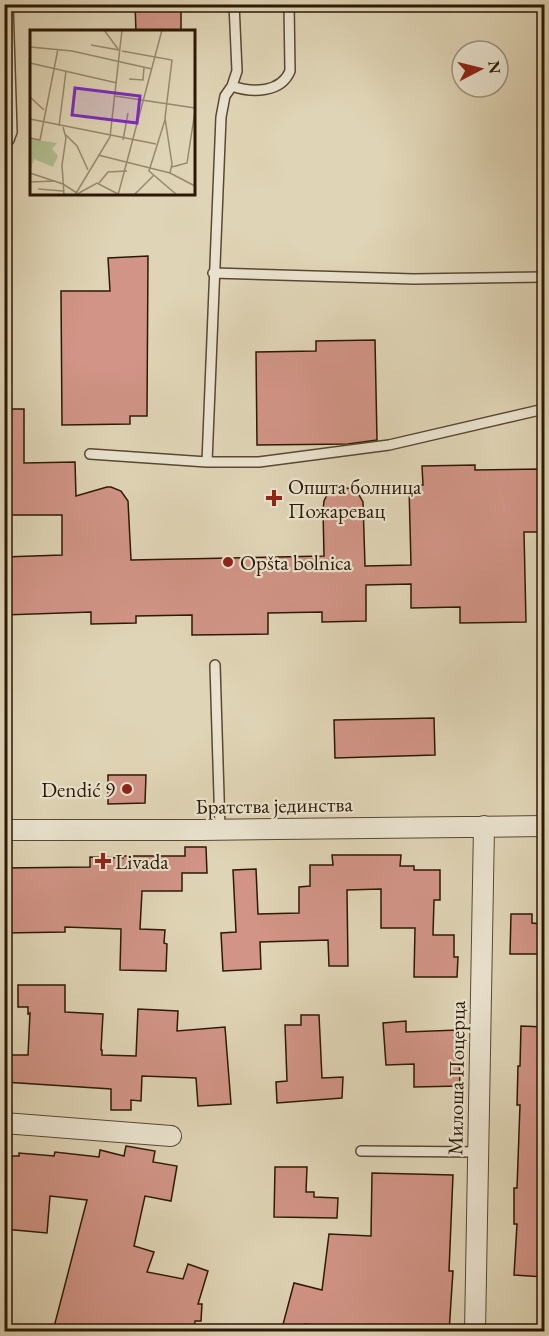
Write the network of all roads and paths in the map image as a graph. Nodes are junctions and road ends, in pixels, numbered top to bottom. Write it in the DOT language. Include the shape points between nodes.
graph roads {
  1 [pos="8,4"];
  2 [pos="234,4"];
  3 [pos="289,4"];
  4 [pos="232,86"];
  5 [pos="4,145"];
  6 [pos="213,273"];
  7 [pos="544,277"];
  8 [pos="544,409"];
  9 [pos="90,454"];
  10 [pos="207,462"];
  11 [pos="215,665"];
  12 [pos="484,826"];
  13 [pos="544,826"];
  14 [pos="220,829"];
  15 [pos="4,830"];
  16 [pos="4,1123"];
  17 [pos="171,1136"];
  18 [pos="361,1151"];
  19 [pos="478,1152"];
  20 [pos="475,1332"];
  1 -- 5 [label="lane" via="12,132"];
  2 -- 4 [label="lane" via="237,72"];
  3 -- 4 [label="lane" via="288,76 271,88"];
  4 -- 6 [label="lane" via="225,96 221,117"];
  6 -- 7 [label="lane" via="414,279"];
  6 -- 10 [label="lane"];
  8 -- 10 [label="lane" via="388,445 259,462"];
  9 -- 10 [label="lane"];
  11 -- 14 [label="lane"];
  12 -- 13 [label="street, Братства јединства"];
  12 -- 14 [label="street, Братства јединства"];
  12 -- 19 [label="street, Милоша Поцерца"];
  14 -- 15 [label="street, Братства јединства"];
  16 -- 17 [label="street"];
  18 -- 19 [label="lane"];
  19 -- 20 [label="street, Милоша Поцерца"];
}
